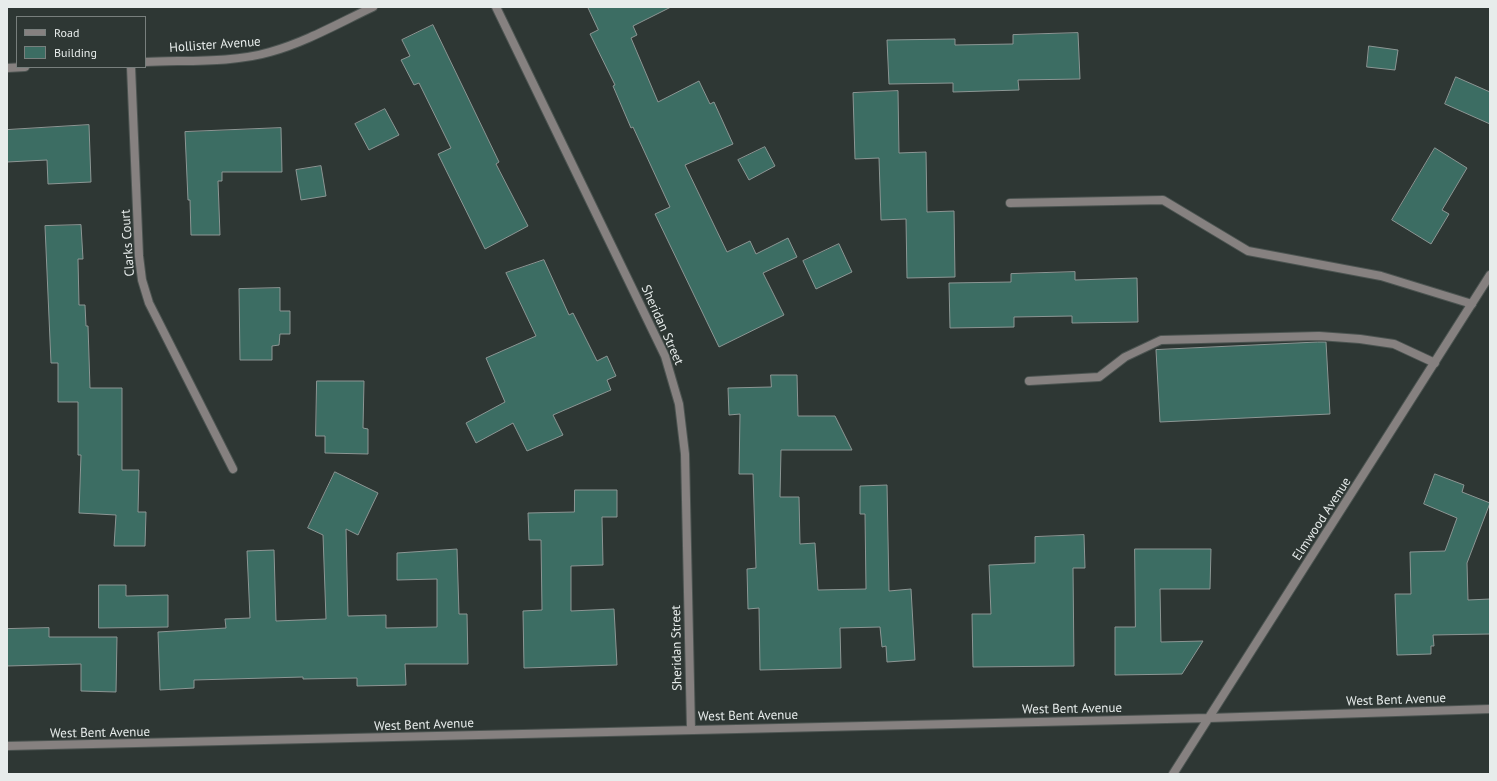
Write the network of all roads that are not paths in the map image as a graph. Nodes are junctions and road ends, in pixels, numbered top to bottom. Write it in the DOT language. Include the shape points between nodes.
graph roads {
  1 [pos="373,7"];
  2 [pos="496,7"];
  3 [pos="146,62"];
  4 [pos="131,68"];
  5 [pos="1010,203"];
  6 [pos="1490,275"];
  7 [pos="1472,304"];
  8 [pos="1435,363"];
  9 [pos="1029,381"];
  10 [pos="233,469"];
  11 [pos="1490,709"];
  12 [pos="1209,718"];
  13 [pos="691,730"];
  14 [pos="7,746"];
  15 [pos="1173,774"];
  1 -- 3 [label="street, Hollister Avenue" via="296,43 269,52 242,58"];
  2 -- 13 [label="street, Sheridan Street" via="665,356 679,404 685,454"];
  4 -- 10 [label="street, Clarks Court" via="142,280 149,303"];
  5 -- 7 [label="street" via="1163,200 1248,251 1381,276"];
  6 -- 7 [label="street, Elmwood Avenue"];
  7 -- 8 [label="street, Elmwood Avenue"];
  8 -- 9 [label="street" via="1394,344 1360,339 1319,336 1161,340 1126,357 1099,377"];
  8 -- 12 [label="street, Elmwood Avenue"];
  11 -- 12 [label="street, West Bent Avenue"];
  12 -- 13 [label="street, West Bent Avenue"];
  12 -- 15 [label="street, Elmwood Avenue"];
  13 -- 14 [label="street, West Bent Avenue"];
}
